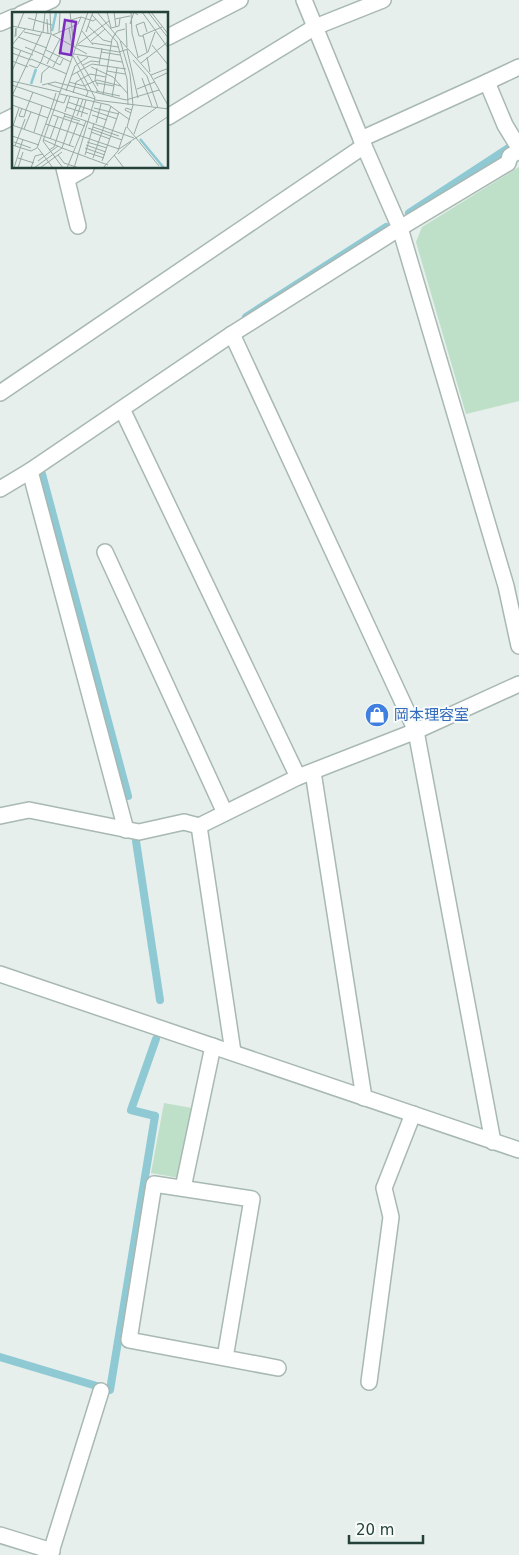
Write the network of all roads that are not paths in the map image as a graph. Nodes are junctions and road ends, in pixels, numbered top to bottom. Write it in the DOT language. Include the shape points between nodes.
graph roads {
  1 [pos="52,0"];
  2 [pos="240,0"];
  3 [pos="304,0"];
  4 [pos="383,0"];
  5 [pos="25,12"];
  6 [pos="12,18"];
  7 [pos="0,23"];
  8 [pos="315,27"];
  9 [pos="169,36"];
  10 [pos="519,67"];
  11 [pos="487,82"];
  12 [pos="169,116"];
  13 [pos="12,117"];
  14 [pos="0,123"];
  15 [pos="362,142"];
  16 [pos="517,146"];
  17 [pos="82,169"];
  18 [pos="66,173"];
  19 [pos="78,226"];
  20 [pos="400,228"];
  21 [pos="232,334"];
  22 [pos="0,393"];
  23 [pos="122,409"];
  24 [pos="30,471"];
  25 [pos="0,489"];
  26 [pos="106,552"];
  27 [pos="519,646"];
  28 [pos="519,684"];
  29 [pos="416,731"];
  30 [pos="313,772"];
  31 [pos="298,777"];
  32 [pos="225,813"];
  33 [pos="0,816"];
  34 [pos="198,826"];
  35 [pos="126,830"];
  36 [pos="0,974"];
  37 [pos="213,1046"];
  38 [pos="233,1052"];
  39 [pos="364,1098"];
  40 [pos="413,1114"];
  41 [pos="493,1142"];
  42 [pos="519,1150"];
  43 [pos="183,1188"];
  44 [pos="225,1358"];
  45 [pos="278,1368"];
  46 [pos="369,1382"];
  47 [pos="101,1391"];
  48 [pos="0,1535"];
  49 [pos="51,1553"];
  1 -- 5 [label="street"];
  2 -- 9 [label="street"];
  3 -- 8 [label="street"];
  4 -- 8 [label="street"];
  6 -- 7 [label="street"];
  8 -- 12 [label="street"];
  8 -- 15 [label="street"];
  10 -- 11 [label="street"];
  11 -- 15 [label="street"];
  11 -- 16 [label="street"];
  13 -- 14 [label="street"];
  15 -- 20 [label="street"];
  15 -- 22 [label="street"];
  16 -- 20 [label="street" via="508,163"];
  17 -- 18 [label="street"];
  18 -- 19 [label="street"];
  20 -- 21 [label="street"];
  20 -- 27 [label="street" via="506,586"];
  21 -- 23 [label="street"];
  21 -- 29 [label="street"];
  23 -- 24 [label="street"];
  23 -- 31 [label="street"];
  24 -- 25 [label="street"];
  24 -- 35 [label="street"];
  26 -- 32 [label="street"];
  28 -- 29 [label="street"];
  29 -- 30 [label="street"];
  29 -- 41 [label="street"];
  30 -- 31 [label="street"];
  30 -- 39 [label="street"];
  31 -- 32 [label="street"];
  32 -- 34 [label="street"];
  33 -- 35 [label="street" via="29,810"];
  34 -- 35 [label="street" via="184,822 139,832"];
  34 -- 38 [label="street"];
  36 -- 37 [label="street"];
  37 -- 38 [label="street"];
  37 -- 43 [label="street"];
  38 -- 39 [label="street"];
  39 -- 40 [label="street"];
  40 -- 41 [label="street"];
  40 -- 46 [label="street" via="384,1188 392,1217"];
  41 -- 42 [label="street"];
  43 -- 44 [label="street" via="252,1199"];
  43 -- 44 [label="street" via="154,1184 129,1340"];
  44 -- 45 [label="street"];
  47 -- 49 [label="street"];
  48 -- 49 [label="street"];
}
